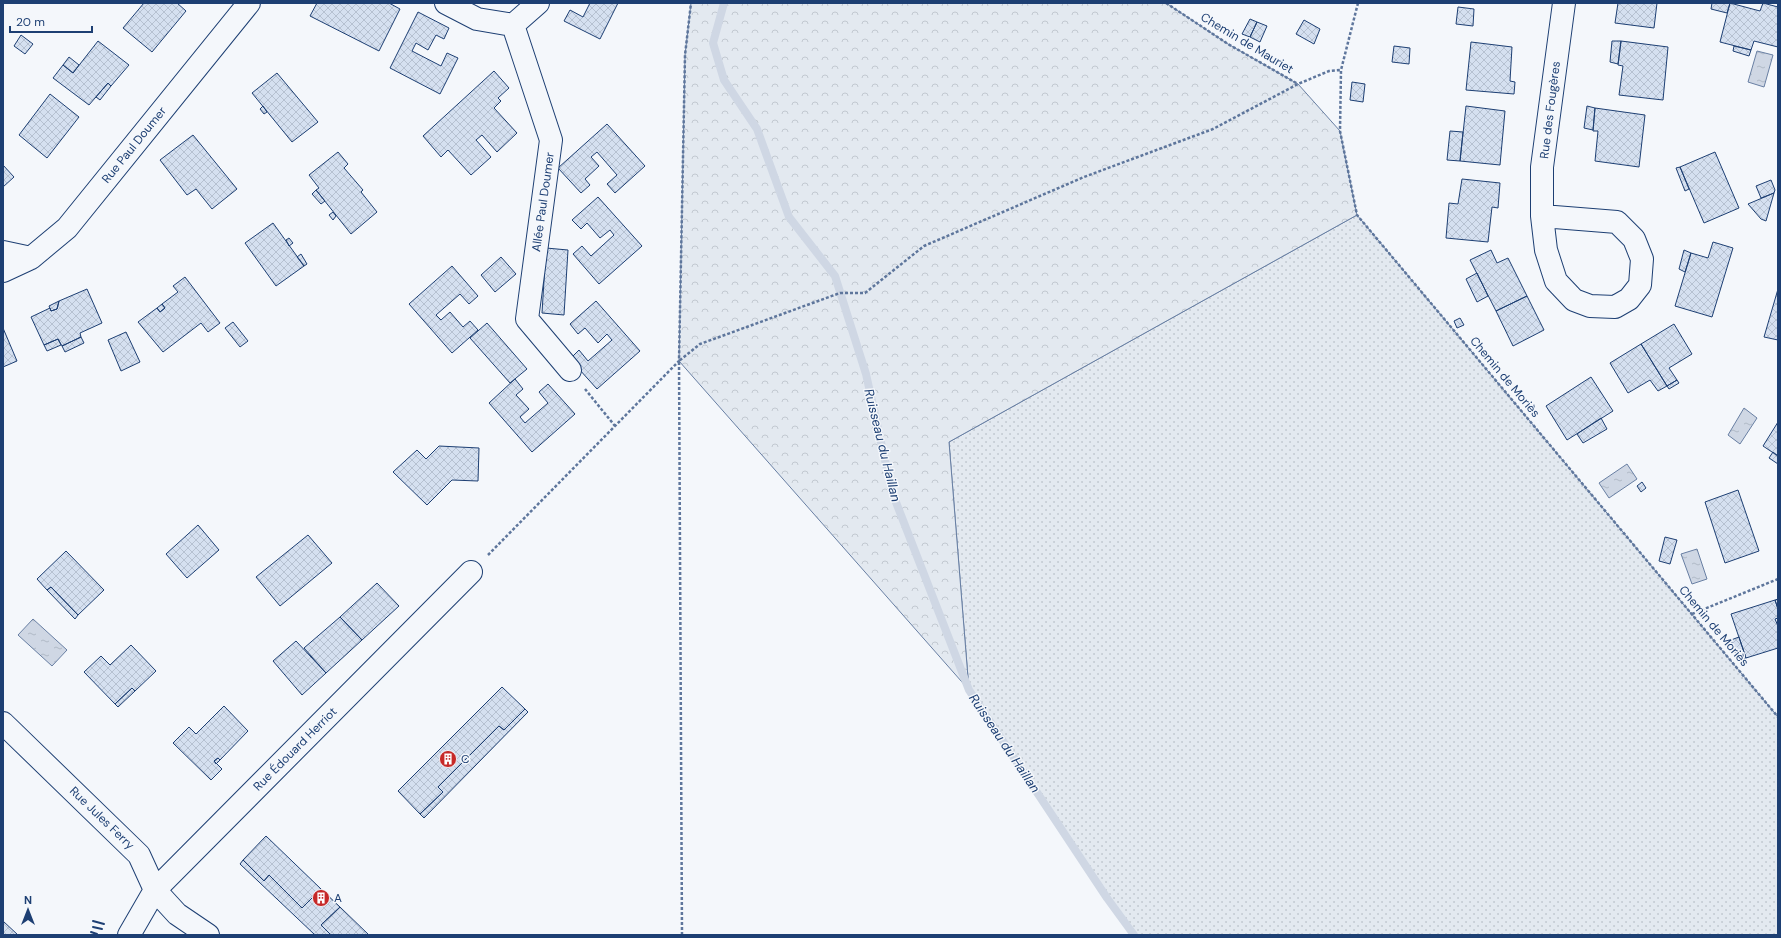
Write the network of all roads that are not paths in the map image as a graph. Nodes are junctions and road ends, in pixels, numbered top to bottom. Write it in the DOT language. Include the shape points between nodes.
graph roads {
  1 [pos="250,3"];
  2 [pos="446,3"];
  3 [pos="538,3"];
  4 [pos="1564,3"];
  5 [pos="513,25"];
  6 [pos="1542,216"];
  7 [pos="3,252"];
  8 [pos="31,258"];
  9 [pos="3,271"];
  10 [pos="570,370"];
  11 [pos="471,572"];
  12 [pos="3,723"];
  13 [pos="155,890"];
  14 [pos="129,935"];
  15 [pos="208,935"];
  1 -- 8 [label="street, Rue Paul Doumer" via="67,228"];
  2 -- 5 [label="street" via="477,20"];
  3 -- 5 [label="street"];
  4 -- 6 [label="street, Rue des Fougères" via="1542,167"];
  5 -- 10 [label="street, Allée Paul Doumer" via="551,140 527,319"];
  6 -- 6 [label="street, Rue des Fougères" via="1546,250 1556,281 1574,300 1590,306 1615,307 1630,299 1640,286 1642,259 1634,239 1617,222"];
  7 -- 8 [label="street"];
  8 -- 9 [label="street, Rue Paul Doumer"];
  11 -- 13 [label="street, Rue Édouard Herriot"];
  12 -- 13 [label="street, Rue Jules Ferry" via="139,854"];
  13 -- 14 [label="street, Rue Édouard Herriot"];
  13 -- 15 [label="street, Rue Jules Ferry" via="177,914"];
}
